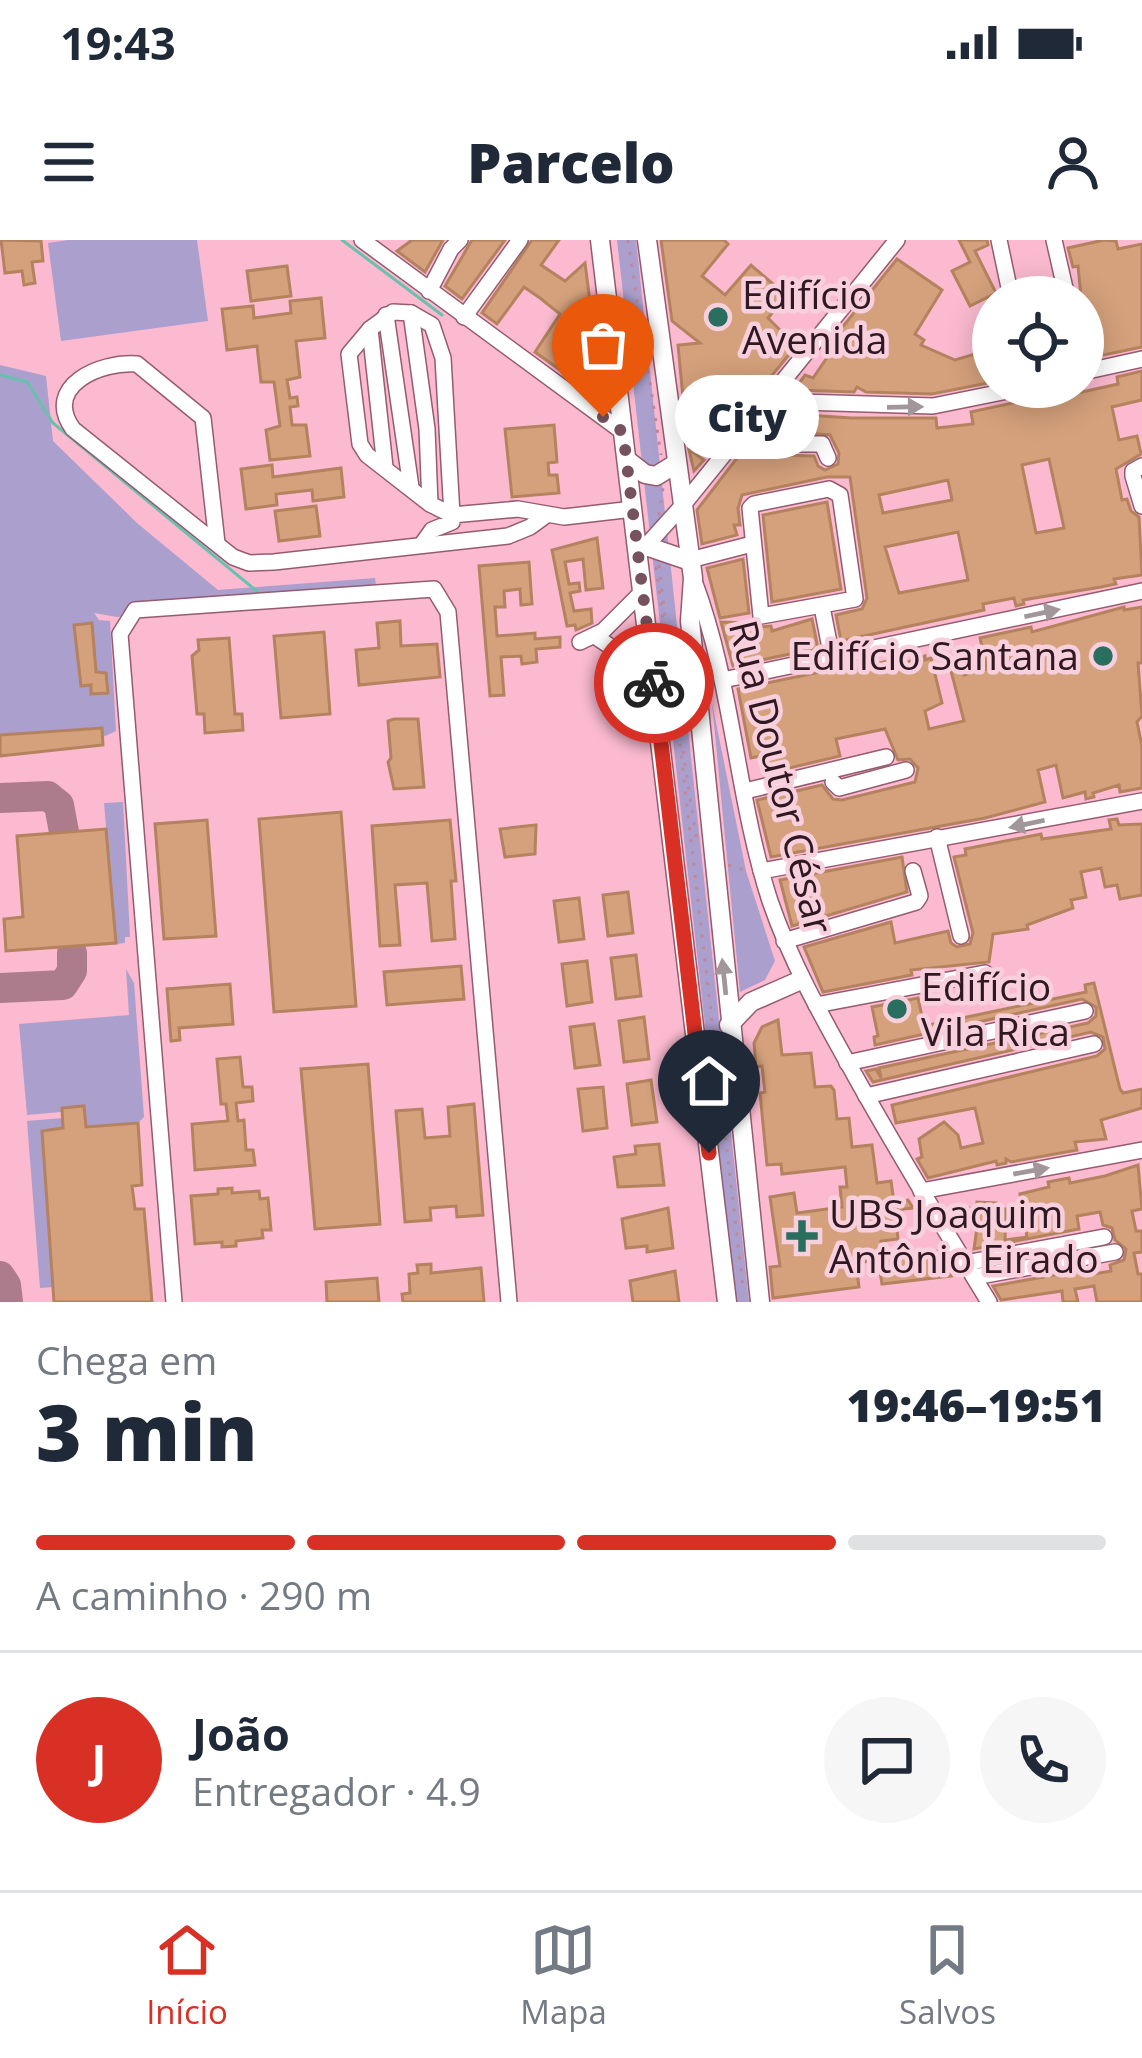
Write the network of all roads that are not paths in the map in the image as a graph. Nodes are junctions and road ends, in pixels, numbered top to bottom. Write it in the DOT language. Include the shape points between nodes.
graph roads {
  1 [pos="362,240"];
  2 [pos="460,240"];
  3 [pos="520,240"];
  4 [pos="600,240"];
  5 [pos="646,240"];
  6 [pos="897,240"];
  7 [pos="1000,240"];
  8 [pos="1054,240"];
  9 [pos="1007,276"];
  10 [pos="1062,276"];
  11 [pos="429,291"];
  12 [pos="411,313"];
  13 [pos="386,315"];
  14 [pos="464,316"];
  15 [pos="370,329"];
  16 [pos="1142,359"];
  17 [pos="1104,367"];
  18 [pos="783,382"];
  19 [pos="972,398"];
  20 [pos="768,401"];
  21 [pos="788,401"];
  22 [pos="752,421"];
  23 [pos="623,432"];
  24 [pos="828,458"];
  25 [pos="627,460"];
  26 [pos="1141,466"];
  27 [pos="385,467"];
  28 [pos="670,469"];
  29 [pos="411,488"];
  30 [pos="430,504"];
  31 [pos="682,505"];
  32 [pos="1142,506"];
  33 [pos="633,509"];
  34 [pos="544,516"];
  35 [pos="452,518"];
  36 [pos="472,540"];
  37 [pos="217,543"];
  38 [pos="422,544"];
  39 [pos="752,544"];
  40 [pos="648,545"];
  41 [pos="691,566"];
  42 [pos="643,591"];
  43 [pos="1142,591"];
  44 [pos="822,607"];
  45 [pos="832,658"];
  46 [pos="652,674"];
  47 [pos="722,680"];
  48 [pos="886,757"];
  49 [pos="906,770"];
  50 [pos="746,794"];
  51 [pos="1142,801"];
  52 [pos="937,837"];
  53 [pos="761,871"];
  54 [pos="914,871"];
  55 [pos="961,936"];
  56 [pos="784,940"];
  57 [pos="985,973"];
  58 [pos="801,980"];
  59 [pos="816,1006"];
  60 [pos="1085,1011"];
  61 [pos="729,1025"];
  62 [pos="1094,1044"];
  63 [pos="848,1063"];
  64 [pos="866,1096"];
  65 [pos="1142,1150"];
  66 [pos="921,1191"];
  67 [pos="1104,1237"];
  68 [pos="1115,1252"];
  69 [pos="969,1270"];
  70 [pos="174,1302"];
  71 [pos="508,1302"];
  72 [pos="727,1302"];
  73 [pos="760,1302"];
  74 [pos="989,1302"];
  1 -- 11 [label="street"];
  2 -- 11 [label="street"];
  3 -- 14 [label="street"];
  4 -- 23 [label="main road"];
  5 -- 28 [label="main road"];
  6 -- 18 [label="street"];
  7 -- 9 [label="street"];
  8 -- 10 [label="street"];
  11 -- 14 [label="street"];
  12 -- 13 [label="street"];
  12 -- 30 [label="street"];
  12 -- 35 [label="street" via="438,333"];
  13 -- 15 [label="street"];
  13 -- 29 [label="street"];
  14 -- 23 [label="street"];
  15 -- 27 [label="street"];
  15 -- 27 [label="street" via="349,361 361,448"];
  16 -- 17 [label="street"];
  18 -- 20 [label="street"];
  18 -- 21 [label="street"];
  21 -- 19 [label="street, one-way" via="933,406"];
  20 -- 21 [label="street"];
  20 -- 22 [label="street"];
  22 -- 24 [label="street" via="788,444 822,444"];
  22 -- 31 [label="street"];
  23 -- 25 [label="main road"];
  25 -- 28 [label="main road" via="645,474"];
  25 -- 33 [label="main road"];
  26 -- 32 [label="street" via="1133,476"];
  27 -- 29 [label="street"];
  28 -- 31 [label="main road"];
  29 -- 30 [label="street"];
  30 -- 35 [label="street"];
  31 -- 40 [label="street"];
  31 -- 41 [label="main road"];
  33 -- 34 [label="street"];
  33 -- 40 [label="main road"];
  34 -- 35 [label="street" via="518,509"];
  34 -- 36 [label="street" via="522,532"];
  35 -- 36 [label="street"];
  35 -- 38 [label="street"];
  36 -- 38 [label="street"];
  37 -- 37 [label="street" via="202,418 137,364 81,376 64,404 73,429"];
  37 -- 38 [label="street" via="250,563"];
  39 -- 41 [label="street"];
  39 -- 44 [label="street" via="758,614"];
  39 -- 44 [label="street" via="754,504 838,492 857,595"];
  40 -- 41 [label="main road"];
  40 -- 42 [label="main road"];
  41 -- 47 [label="street, Rua Doutor César"];
  61 -- 41 [label="main road, one-way"];
  42 -- 46 [label="main road"];
  42 -- 46 [label="street" via="588,640"];
  45 -- 43 [label="street, one-way"];
  44 -- 45 [label="street"];
  45 -- 47 [label="street"];
  46 -- 72 [label="main road"];
  47 -- 50 [label="street, Rua Doutor César"];
  48 -- 50 [label="street"];
  49 -- 50 [label="street" via="839,788 831,780"];
  50 -- 53 [label="street, Rua Doutor César"];
  51 -- 52 [label="street, one-way"];
  52 -- 53 [label="street"];
  52 -- 55 [label="street"];
  53 -- 56 [label="street, Rua Doutor César"];
  54 -- 56 [label="street" via="916,902"];
  56 -- 58 [label="street, Rua Doutor César"];
  57 -- 59 [label="street"];
  58 -- 59 [label="street, Rua Doutor César"];
  58 -- 61 [label="main road" via="751,1002"];
  59 -- 63 [label="street, Rua Doutor César"];
  60 -- 63 [label="street"];
  61 -- 73 [label="main road"];
  62 -- 64 [label="street"];
  63 -- 64 [label="street, Rua Doutor César"];
  64 -- 66 [label="street, Rua Doutor César"];
  66 -- 65 [label="street, one-way"];
  66 -- 69 [label="street, Rua Doutor César"];
  67 -- 69 [label="street"];
  68 -- 69 [label="street"];
  69 -- 74 [label="street, Rua Doutor César"];
  70 -- 71 [label="street" via="120,634 135,610 434,589 448,612"];
}
